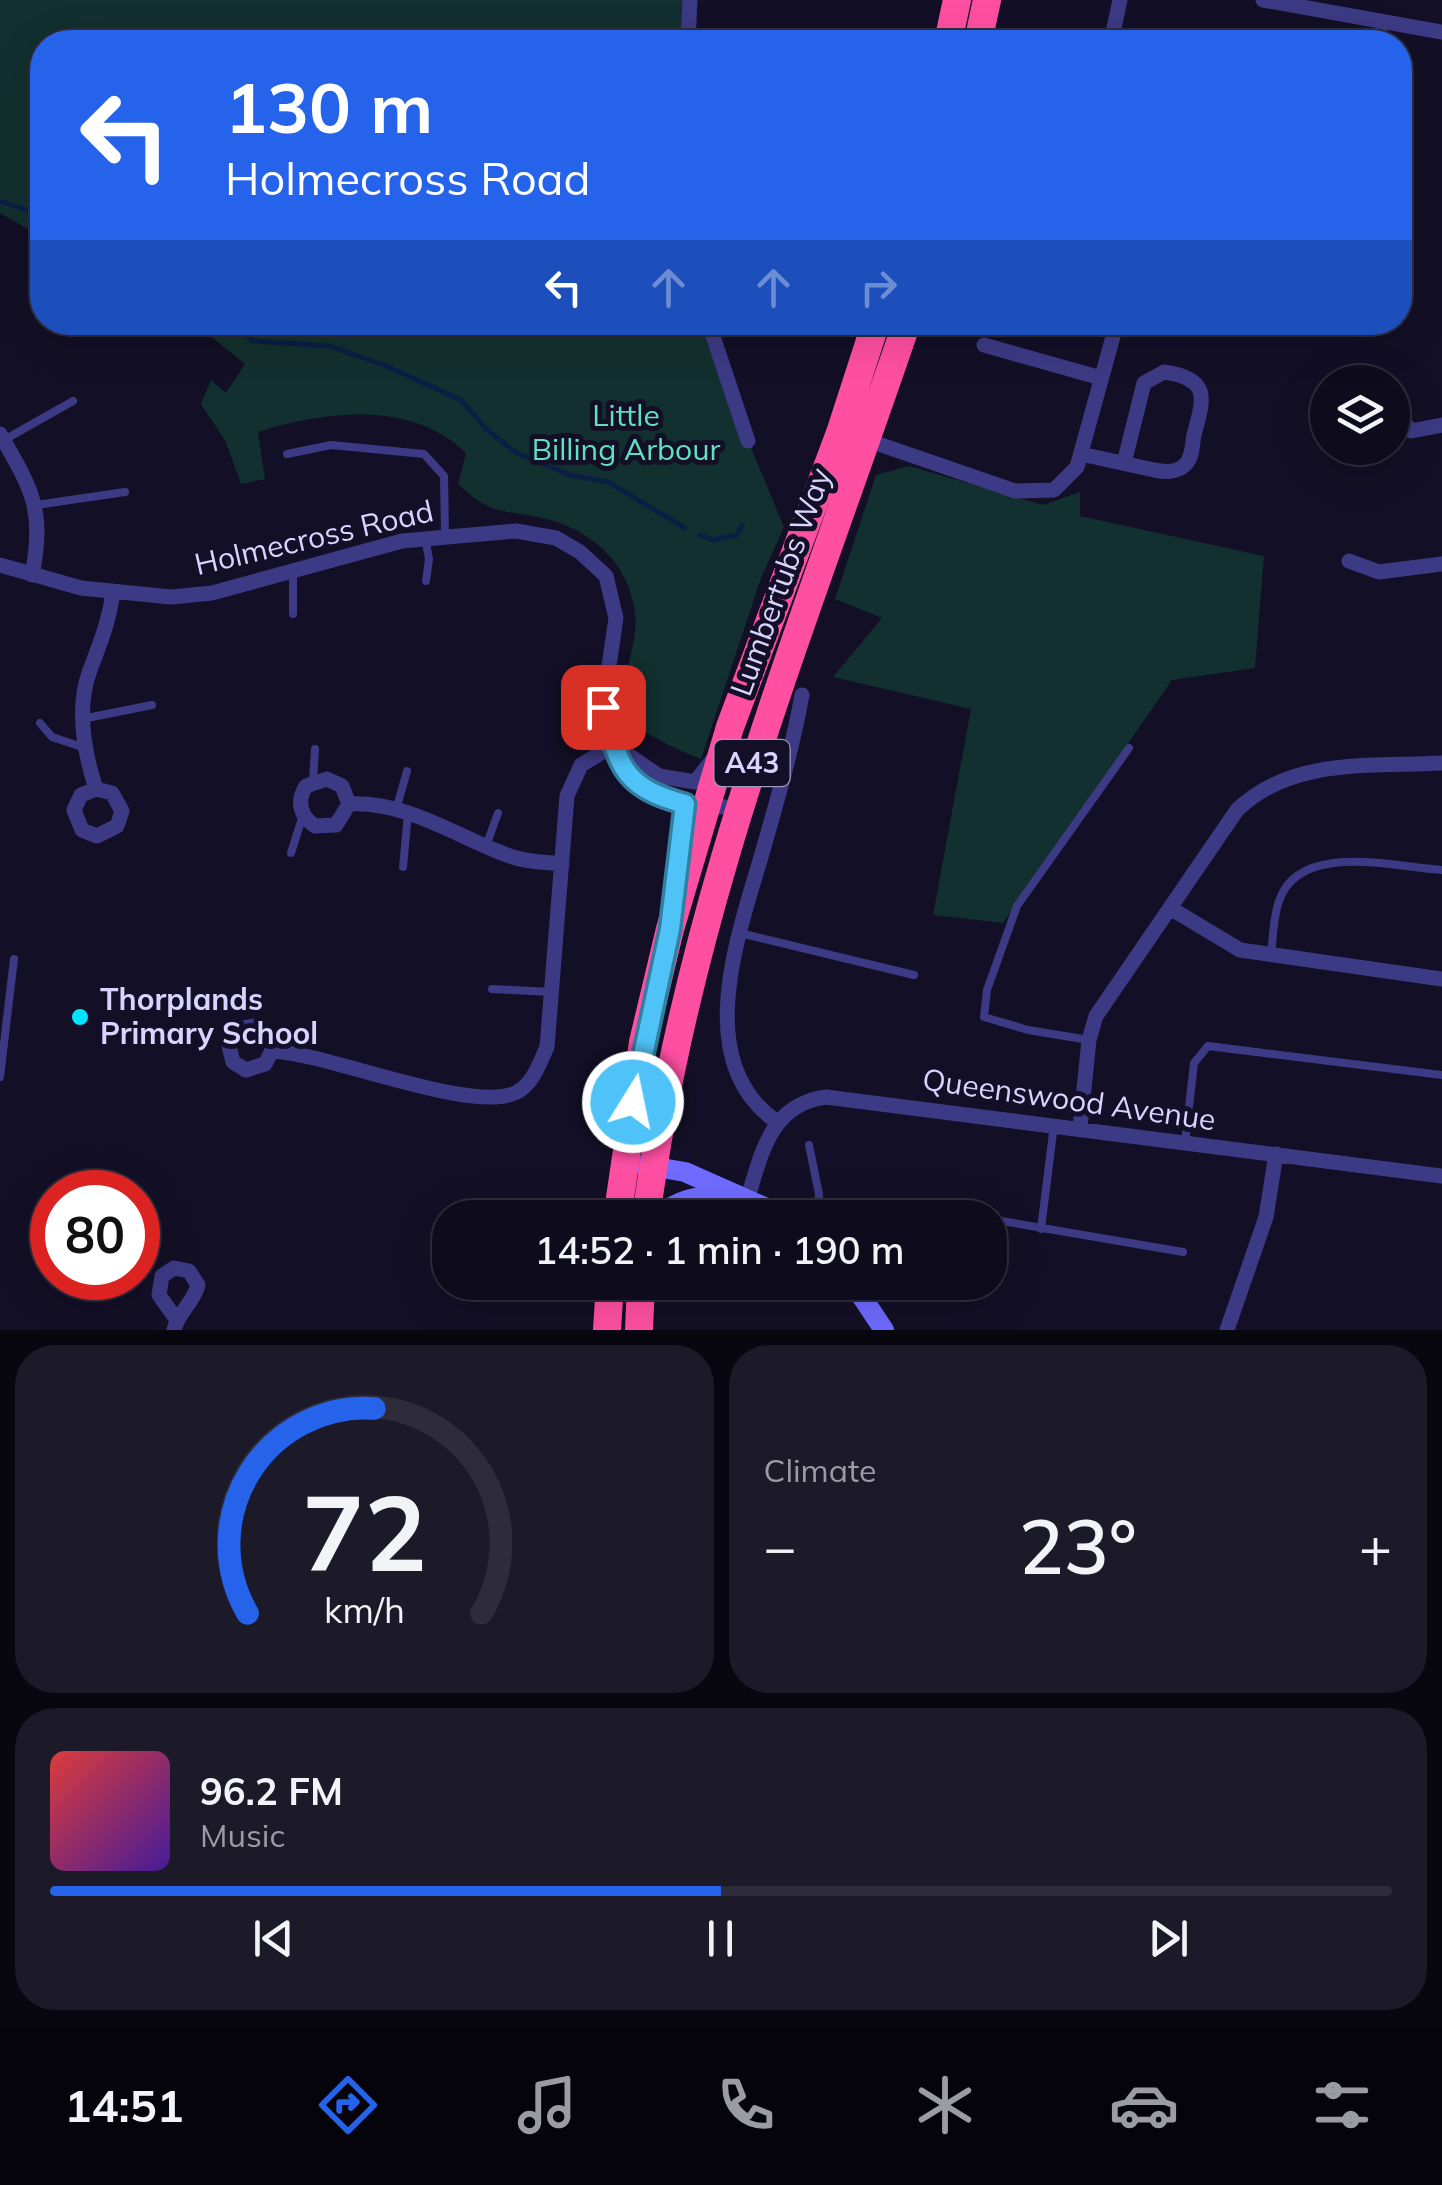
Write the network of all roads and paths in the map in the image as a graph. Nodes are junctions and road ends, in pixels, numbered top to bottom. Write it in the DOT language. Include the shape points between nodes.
graph roads {
  1 [pos="690,0"];
  2 [pos="957,0"];
  3 [pos="986,0"];
  4 [pos="1120,0"];
  5 [pos="1263,0"];
  6 [pos="1381,21"];
  7 [pos="689,30"];
  8 [pos="951,30"];
  9 [pos="980,30"];
  10 [pos="1114,30"];
  11 [pos="1379,30"];
  12 [pos="1442,32"];
  13 [pos="716,335"];
  14 [pos="872,335"];
  15 [pos="903,335"];
  16 [pos="1113,335"];
  17 [pos="984,345"];
  18 [pos="1101,378"];
  19 [pos="73,401"];
  20 [pos="1442,424"];
  21 [pos="1410,429"];
  22 [pos="867,440"];
  23 [pos="748,441"];
  24 [pos="4,446"];
  25 [pos="288,454"];
  26 [pos="1081,454"];
  27 [pos="1124,464"];
  28 [pos="125,492"];
  29 [pos="36,506"];
  30 [pos="444,535"];
  31 [pos="426,538"];
  32 [pos="1350,561"];
  33 [pos="1442,564"];
  34 [pos="0,565"];
  35 [pos="293,571"];
  36 [pos="32,574"];
  37 [pos="426,581"];
  38 [pos="113,593"];
  39 [pos="293,614"];
  40 [pos="802,694"];
  41 [pos="152,705"];
  42 [pos="82,719"];
  43 [pos="40,722"];
  44 [pos="730,727"];
  45 [pos="614,744"];
  46 [pos="85,748"];
  47 [pos="315,748"];
  48 [pos="1129,748"];
  49 [pos="1442,763"];
  50 [pos="406,771"];
  51 [pos="313,781"];
  52 [pos="96,788"];
  53 [pos="349,804"];
  54 [pos="695,805"];
  55 [pos="737,808"];
  56 [pos="402,811"];
  57 [pos="498,813"];
  58 [pos="303,815"];
  59 [pos="486,846"];
  60 [pos="291,853"];
  61 [pos="562,864"];
  62 [pos="404,868"];
  63 [pos="1442,870"];
  64 [pos="1170,908"];
  65 [pos="740,933"];
  66 [pos="1271,955"];
  67 [pos="14,958"];
  68 [pos="914,975"];
  69 [pos="1442,980"];
  70 [pos="492,989"];
  71 [pos="551,992"];
  72 [pos="1089,1040"];
  73 [pos="272,1051"];
  74 [pos="1442,1075"];
  75 [pos="0,1077"];
  76 [pos="778,1122"];
  77 [pos="1054,1125"];
  78 [pos="1080,1128"];
  79 [pos="1185,1143"];
  80 [pos="809,1145"];
  81 [pos="1276,1154"];
  82 [pos="623,1161"];
  83 [pos="653,1166"];
  84 [pos="1442,1176"];
  85 [pos="748,1197"];
  86 [pos="619,1200"];
  87 [pos="651,1200"];
  88 [pos="678,1200"];
  89 [pos="754,1200"];
  90 [pos="819,1200"];
  91 [pos="1007,1222"];
  92 [pos="1041,1229"];
  93 [pos="1183,1252"];
  94 [pos="609,1300"];
  95 [pos="640,1300"];
  96 [pos="864,1300"];
  97 [pos="607,1330"];
  98 [pos="638,1330"];
  99 [pos="884,1330"];
  100 [pos="1227,1330"];
  1 -- 7 [label="street"];
  2 -- 8 [label="highway"];
  3 -- 9 [label="highway"];
  4 -- 10 [label="street"];
  5 -- 6 [label="street"];
  6 -- 11 [label="street"];
  6 -- 12 [label="street"];
  13 -- 23 [label="street"];
  14 -- 44 [label="highway, Lumbertubs Way / A43"];
  15 -- 22 [label="highway, Lumbertubs Way / A43"];
  16 -- 18 [label="street"];
  17 -- 18 [label="street"];
  18 -- 26 [label="street"];
  19 -- 24 [label="lane"];
  20 -- 21 [label="street"];
  22 -- 26 [label="street" via="1030,494 1060,487"];
  22 -- 55 [label="highway, Lumbertubs Way / A43"];
  24 -- 29 [label="street"];
  25 -- 30 [label="lane" via="331,446 424,454 444,476"];
  26 -- 27 [label="street"];
  27 -- 27 [label="street" via="1163,472 1186,463 1204,401 1193,382 1164,372 1144,382"];
  28 -- 29 [label="lane"];
  29 -- 36 [label="street" via="40,535"];
  30 -- 31 [label="street, Holmecross Road"];
  30 -- 45 [label="street, Holmecross Road" via="516,531 556,538 606,576 616,618 603,707"];
  31 -- 35 [label="street, Holmecross Road"];
  31 -- 37 [label="lane"];
  32 -- 33 [label="street" via="1379,572"];
  34 -- 36 [label="street, Holmecross Road"];
  35 -- 38 [label="street, Holmecross Road" via="212,592"];
  35 -- 39 [label="lane"];
  36 -- 38 [label="street, Holmecross Road"];
  38 -- 42 [label="street"];
  40 -- 65 [label="street, Lumbertubs Way"];
  41 -- 42 [label="lane"];
  42 -- 46 [label="street"];
  43 -- 46 [label="lane" via="52,737"];
  44 -- 45 [label="street" via="695,782 659,776"];
  44 -- 54 [label="highway, Lumbertubs Way / A43"];
  45 -- 54 [label="street, Holmecross Road" via="618,763 651,795"];
  45 -- 61 [label="street" via="581,765 568,796"];
  46 -- 52 [label="street"];
  47 -- 51 [label="lane"];
  48 -- 72 [label="lane" via="1017,906 987,990 984,1017"];
  49 -- 64 [label="street" via="1303,771 1277,779 1237,810"];
  50 -- 56 [label="lane"];
  51 -- 53 [label="street" via="336,781"];
  51 -- 58 [label="street" via="302,794"];
  53 -- 56 [label="street"];
  53 -- 58 [label="street" via="336,825 316,826"];
  54 -- 55 [label="street, Holmecross Road"];
  54 -- 82 [label="highway, Lumbertubs Way / A43"];
  55 -- 83 [label="highway, Lumbertubs Way / A43" via="675,1036"];
  56 -- 59 [label="street"];
  56 -- 62 [label="lane"];
  57 -- 59 [label="lane"];
  58 -- 60 [label="lane"];
  59 -- 61 [label="street" via="512,858"];
  61 -- 71 [label="street"];
  63 -- 66 [label="lane" via="1336,863 1310,868 1279,900"];
  64 -- 66 [label="street" via="1231,947"];
  64 -- 72 [label="street" via="1102,1006"];
  65 -- 68 [label="lane"];
  65 -- 76 [label="street, Lumbertubs Way" via="728,996 732,1041 746,1092"];
  66 -- 69 [label="street"];
  67 -- 75 [label="lane"];
  70 -- 71 [label="lane"];
  71 -- 73 [label="street" via="547,1047 533,1076 518,1092 491,1099 307,1053"];
  72 -- 78 [label="street"];
  74 -- 79 [label="lane" via="1208,1046 1194,1063"];
  76 -- 77 [label="street, Queenswood Avenue" via="802,1102 826,1096"];
  76 -- 85 [label="street"];
  77 -- 78 [label="street, Queenswood Avenue"];
  77 -- 92 [label="lane"];
  78 -- 79 [label="street, Queenswood Avenue"];
  79 -- 81 [label="street, Queenswood Avenue"];
  80 -- 90 [label="lane"];
  81 -- 84 [label="street, Queenswood Avenue"];
  81 -- 100 [label="street" via="1266,1217"];
  82 -- 83 [label="street"];
  82 -- 86 [label="highway, Lumbertubs Way / A43"];
  83 -- 85 [label="street"];
  83 -- 87 [label="highway, Lumbertubs Way / A43"];
  85 -- 88 [label="street"];
  85 -- 89 [label="street"];
  91 -- 92 [label="lane"];
  92 -- 93 [label="lane"];
  94 -- 97 [label="highway"];
  95 -- 98 [label="highway"];
  96 -- 99 [label="street"];
}
